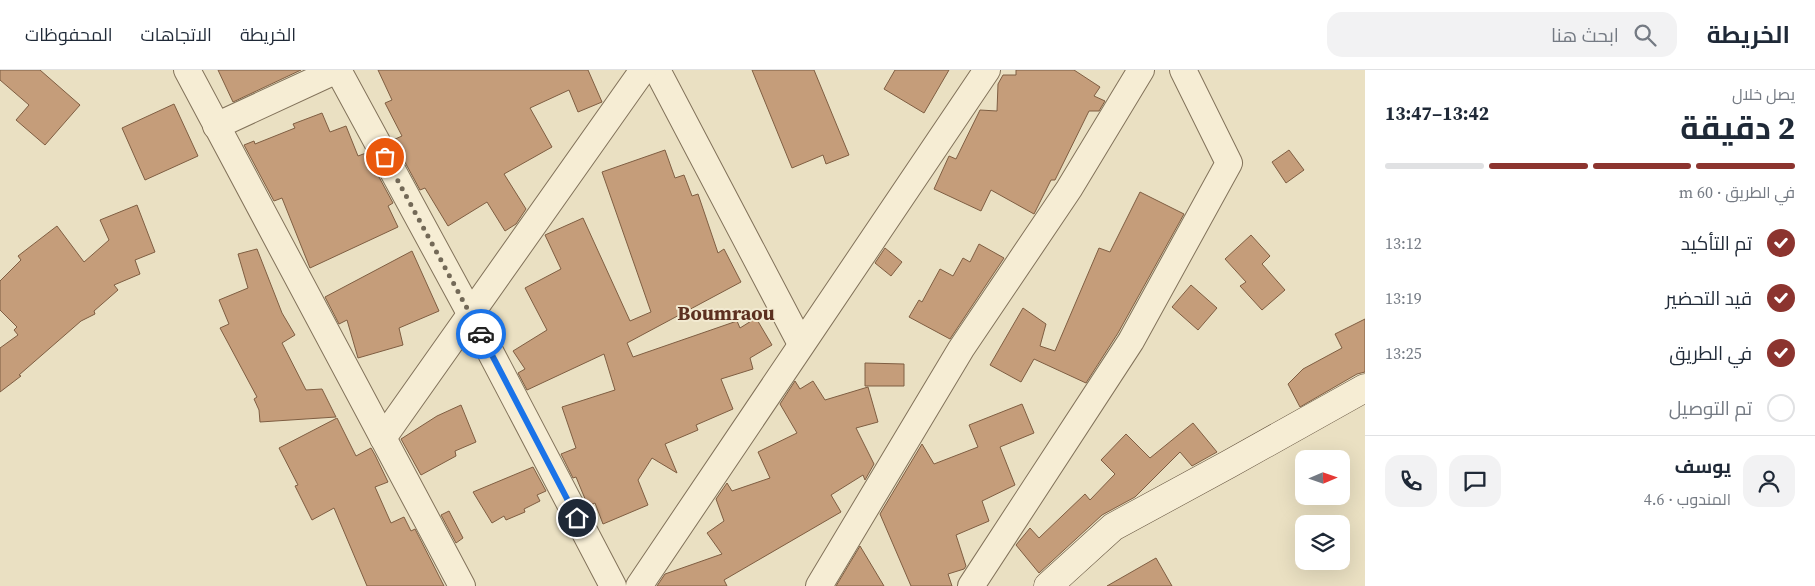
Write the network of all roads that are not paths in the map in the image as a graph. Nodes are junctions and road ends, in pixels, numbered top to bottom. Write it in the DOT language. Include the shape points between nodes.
graph roads {
  1 [pos="187,70"];
  2 [pos="337,70"];
  3 [pos="643,70"];
  4 [pos="657,70"];
  5 [pos="987,70"];
  6 [pos="1141,70"];
  7 [pos="1183,70"];
  8 [pos="216,126"];
  9 [pos="471,315"];
  10 [pos="801,344"];
  11 [pos="1365,388"];
  12 [pos="383,438"];
  13 [pos="462,586"];
  14 [pos="613,586"];
  15 [pos="639,586"];
  16 [pos="819,586"];
  17 [pos="971,586"];
  18 [pos="1048,586"];
  1 -- 8 [label="street"];
  2 -- 8 [label="street"];
  2 -- 9 [label="street"];
  3 -- 9 [label="street"];
  4 -- 10 [label="street"];
  5 -- 10 [label="street"];
  6 -- 16 [label="street" via="1069,189 961,349"];
  7 -- 17 [label="street" via="1229,163 1131,341"];
  8 -- 12 [label="street"];
  9 -- 12 [label="street"];
  9 -- 14 [label="street"];
  10 -- 15 [label="street"];
  11 -- 18 [label="street" via="1113,526"];
  12 -- 13 [label="street"];
}
